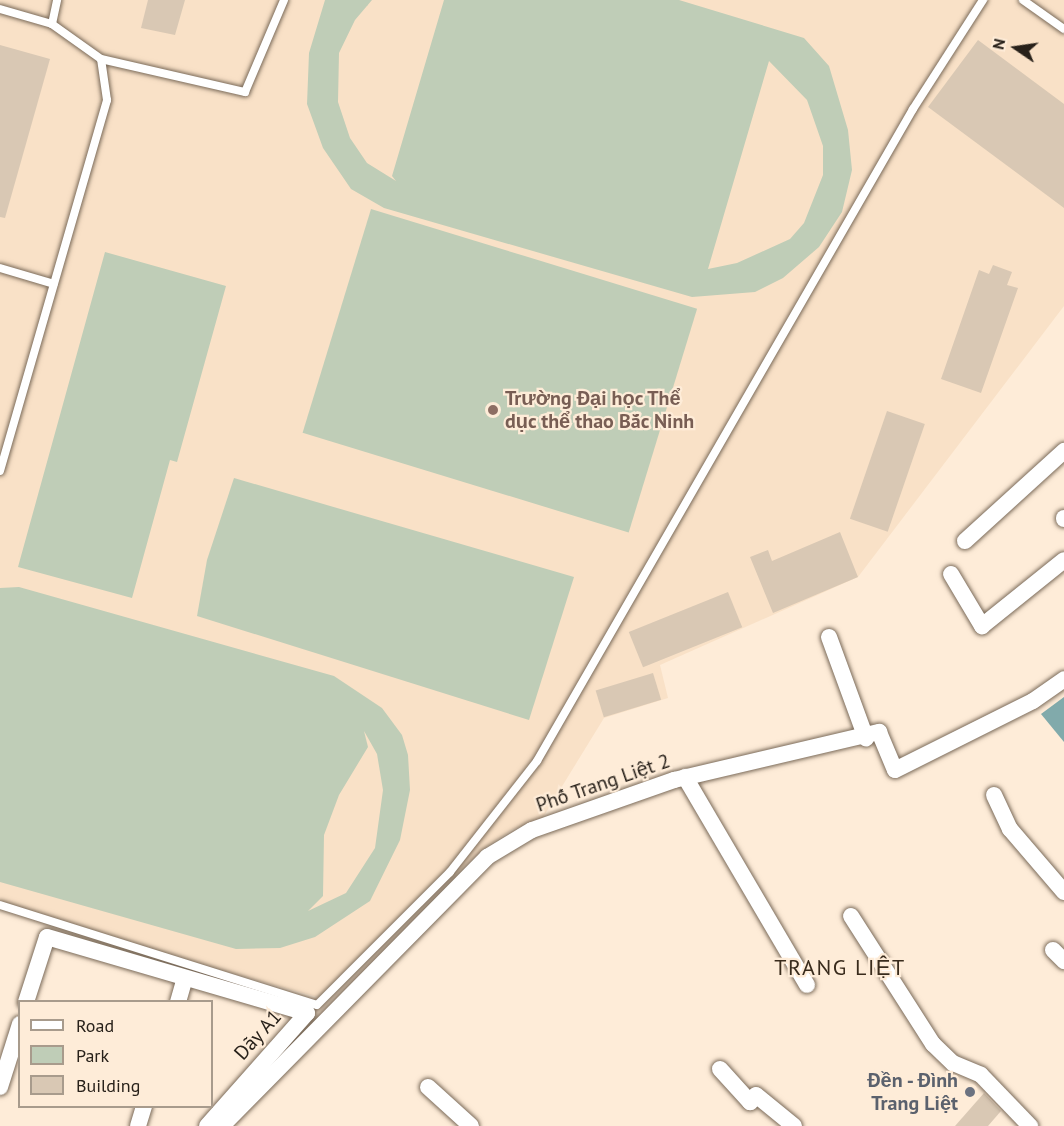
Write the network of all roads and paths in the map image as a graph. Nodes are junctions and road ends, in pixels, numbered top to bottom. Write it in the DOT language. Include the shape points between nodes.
graph roads {
  1 [pos="57,0"];
  2 [pos="284,0"];
  3 [pos="983,0"];
  4 [pos="1023,0"];
  5 [pos="0,9"];
  6 [pos="52,24"];
  7 [pos="1064,29"];
  8 [pos="101,59"];
  9 [pos="0,268"];
  10 [pos="54,284"];
  11 [pos="1064,451"];
  12 [pos="0,471"];
  13 [pos="964,541"];
  14 [pos="1064,560"];
  15 [pos="951,573"];
  16 [pos="829,637"];
  17 [pos="1064,679"];
  18 [pos="866,738"];
  19 [pos="685,777"];
  20 [pos="994,795"];
  21 [pos="1064,892"];
  22 [pos="0,905"];
  23 [pos="850,916"];
  24 [pos="185,978"];
  25 [pos="807,985"];
  26 [pos="27,1000"];
  27 [pos="179,1000"];
  28 [pos="18,1030"];
  29 [pos="720,1069"];
  30 [pos="0,1087"];
  31 [pos="428,1087"];
  32 [pos="144,1108"];
  33 [pos="138,1126"];
  34 [pos="207,1126"];
  35 [pos="222,1126"];
  36 [pos="471,1126"];
  37 [pos="794,1126"];
  38 [pos="1030,1126"];
  1 -- 6 [label="lane"];
  2 -- 8 [label="lane" via="245,92"];
  3 -- 22 [label="lane" via="913,109 537,760 450,872 317,1005"];
  4 -- 7 [label="lane"];
  5 -- 6 [label="lane"];
  6 -- 8 [label="lane"];
  8 -- 10 [label="lane" via="107,100"];
  9 -- 10 [label="lane"];
  10 -- 12 [label="lane"];
  11 -- 13 [label="street"];
  14 -- 15 [label="street" via="982,626"];
  16 -- 18 [label="street"];
  17 -- 18 [label="street" via="1033,701 896,770 879,732"];
  18 -- 19 [label="street, Phố Trang Liệt 2"];
  19 -- 25 [label="street"];
  19 -- 35 [label="street, Phố Trang Liệt 2" via="532,830 486,857"];
  20 -- 21 [label="street" via="1010,829"];
  23 -- 38 [label="street" via="933,1044 953,1063 981,1076"];
  24 -- 26 [label="street" via="46,937"];
  24 -- 27 [label="street"];
  24 -- 34 [label="street, Dãy A1" via="307,1013"];
  28 -- 30 [label="street"];
  29 -- 37 [label="street" via="750,1102 756,1095"];
  31 -- 36 [label="street"];
  32 -- 33 [label="street"];
}
